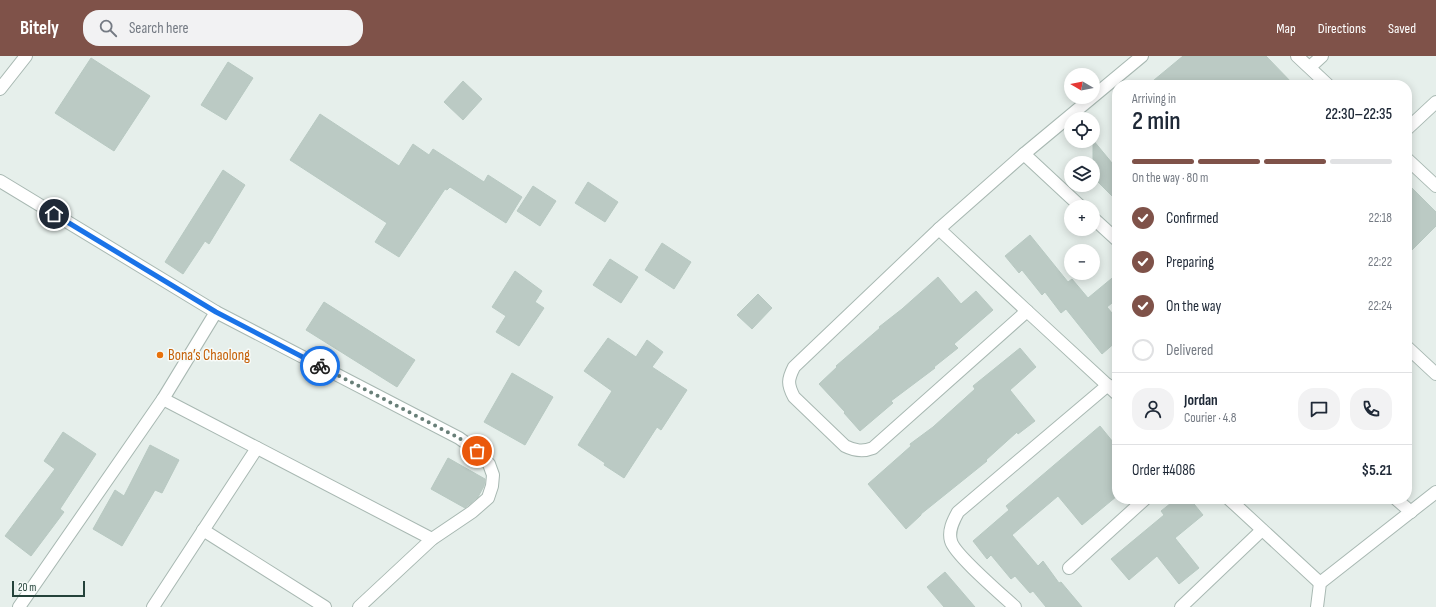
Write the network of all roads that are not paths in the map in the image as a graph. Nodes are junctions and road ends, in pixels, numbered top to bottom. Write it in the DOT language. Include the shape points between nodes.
graph roads {
  1 [pos="26,56"];
  2 [pos="1142,56"];
  3 [pos="1297,56"];
  4 [pos="1322,56"];
  5 [pos="1310,67"];
  6 [pos="1122,80"];
  7 [pos="1323,80"];
  8 [pos="1112,88"];
  9 [pos="0,89"];
  10 [pos="1436,102"];
  11 [pos="1412,124"];
  12 [pos="1024,154"];
  13 [pos="1412,164"];
  14 [pos="0,181"];
  15 [pos="1436,186"];
  16 [pos="1073,200"];
  17 [pos="1100,224"];
  18 [pos="939,229"];
  19 [pos="1112,235"];
  20 [pos="1026,311"];
  21 [pos="216,312"];
  22 [pos="1412,352"];
  23 [pos="1436,374"];
  24 [pos="1108,385"];
  25 [pos="1112,389"];
  26 [pos="162,398"];
  27 [pos="257,448"];
  28 [pos="1436,492"];
  29 [pos="1139,504"];
  30 [pos="1234,504"];
  31 [pos="1401,504"];
  32 [pos="1410,512"];
  33 [pos="203,530"];
  34 [pos="1262,530"];
  35 [pos="432,539"];
  36 [pos="1069,568"];
  37 [pos="1320,583"];
  38 [pos="19,607"];
  39 [pos="153,607"];
  40 [pos="325,607"];
  41 [pos="359,607"];
  42 [pos="1015,607"];
  43 [pos="1181,607"];
  44 [pos="1318,607"];
  1 -- 9 [label="street"];
  2 -- 6 [label="street"];
  3 -- 5 [label="street"];
  4 -- 5 [label="street"];
  5 -- 7 [label="street"];
  8 -- 12 [label="street"];
  10 -- 11 [label="street"];
  12 -- 16 [label="street"];
  12 -- 18 [label="street"];
  13 -- 15 [label="street"];
  14 -- 21 [label="street"];
  17 -- 19 [label="street"];
  18 -- 20 [label="street"];
  18 -- 20 [label="street" via="794,367 789,378 789,388 794,397 845,446 859,451 873,448"];
  20 -- 24 [label="street"];
  21 -- 26 [label="street"];
  21 -- 35 [label="street" via="459,438 477,451 489,464 493,475 488,498"];
  22 -- 23 [label="street"];
  24 -- 25 [label="street"];
  24 -- 42 [label="street" via="958,512 953,521 950,531 951,542 958,553"];
  26 -- 27 [label="street"];
  26 -- 38 [label="street"];
  27 -- 33 [label="street"];
  27 -- 35 [label="street"];
  28 -- 32 [label="street"];
  29 -- 36 [label="street"];
  30 -- 34 [label="street"];
  31 -- 32 [label="street"];
  32 -- 37 [label="street"];
  33 -- 39 [label="street"];
  33 -- 40 [label="street"];
  34 -- 37 [label="street"];
  34 -- 43 [label="street"];
  35 -- 41 [label="street"];
  37 -- 44 [label="street"];
}
